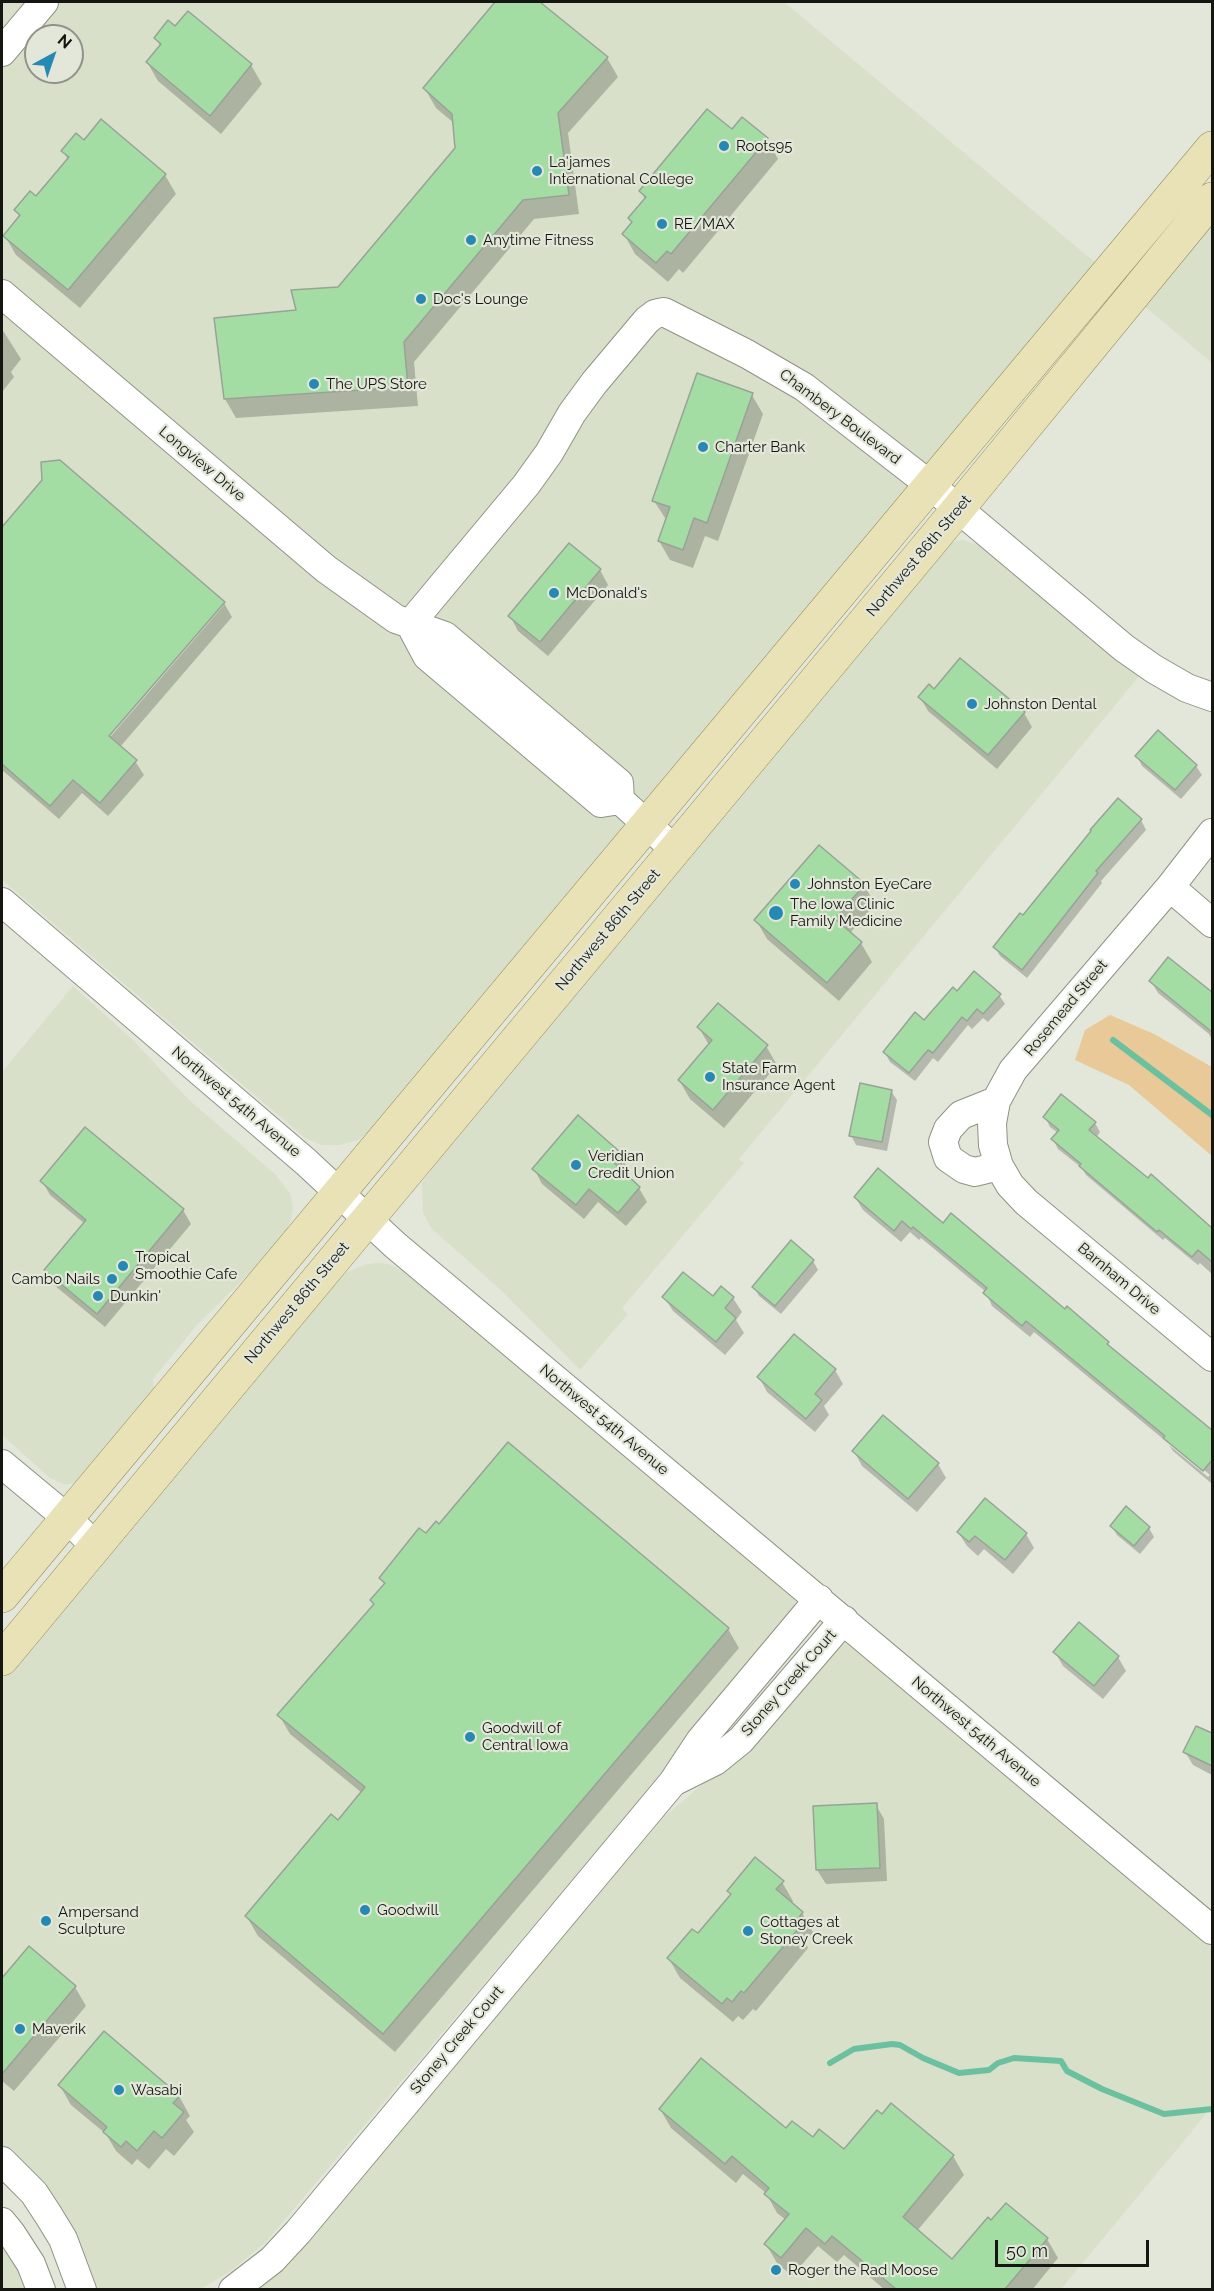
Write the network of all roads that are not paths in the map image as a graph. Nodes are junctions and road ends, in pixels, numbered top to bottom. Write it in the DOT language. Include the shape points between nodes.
graph roads {
  1 [pos="44,2"];
  2 [pos="2,52"];
  3 [pos="1212,148"];
  4 [pos="1212,199"];
  5 [pos="2,294"];
  6 [pos="930,485"];
  7 [pos="958,509"];
  8 [pos="410,624"];
  9 [pos="1212,698"];
  10 [pos="647,825"];
  11 [pos="1212,833"];
  12 [pos="675,850"];
  13 [pos="1170,887"];
  14 [pos="2,902"];
  15 [pos="1212,923"];
  16 [pos="996,1101"];
  17 [pos="999,1166"];
  18 [pos="339,1192"];
  19 [pos="1026,1202"];
  20 [pos="368,1220"];
  21 [pos="1212,1357"];
  22 [pos="2,1464"];
  23 [pos="67,1518"];
  24 [pos="94,1545"];
  25 [pos="2,1596"];
  26 [pos="819,1599"];
  27 [pos="844,1620"];
  28 [pos="2,1659"];
  29 [pos="673,1782"];
  30 [pos="1212,1930"];
  31 [pos="2,2162"];
  32 [pos="2,2222"];
  33 [pos="41,2289"];
  34 [pos="82,2289"];
  35 [pos="233,2289"];
  1 -- 2 [label="street"];
  3 -- 6 [label="main road"];
  4 -- 7 [label="main road, Northwest 86th Street"];
  5 -- 8 [label="street, Longview Drive" via="326,569 396,619"];
  6 -- 7 [label="street, Chambery Boulevard"];
  6 -- 8 [label="street, Chambery Boulevard" via="804,387 664,312 655,314 594,383 526,485"];
  6 -- 10 [label="main road"];
  7 -- 9 [label="street, Chambery Boulevard" via="1124,648 1187,688"];
  7 -- 12 [label="main road, Northwest 86th Street"];
  8 -- 10 [label="street" via="428,656 602,803 620,800"];
  10 -- 12 [label="street"];
  10 -- 18 [label="main road"];
  11 -- 13 [label="street, Rosemead Street"];
  12 -- 20 [label="main road, Northwest 86th Street"];
  13 -- 15 [label="street"];
  13 -- 16 [label="street, Rosemead Street" via="1013,1070"];
  14 -- 18 [label="street, Northwest 54th Avenue"];
  16 -- 17 [label="street, Rosemead Street" via="993,1145"];
  16 -- 17 [label="street" via="961,1115 948,1129 943,1142 948,1158 963,1169 975,1172"];
  17 -- 19 [label="street, Rosemead Street"];
  18 -- 20 [label="street, Northwest 54th Avenue"];
  18 -- 23 [label="main road"];
  19 -- 21 [label="street, Barnham Drive"];
  20 -- 24 [label="main road, Northwest 86th Street"];
  20 -- 26 [label="street, Northwest 54th Avenue"];
  22 -- 23 [label="street"];
  23 -- 24 [label="street"];
  23 -- 25 [label="main road"];
  24 -- 28 [label="main road, Northwest 86th Street"];
  26 -- 27 [label="street, Northwest 54th Avenue"];
  26 -- 29 [label="street, Stoney Creek Court" via="699,1741"];
  27 -- 29 [label="street, Stoney Creek Court" via="741,1740 716,1761"];
  27 -- 30 [label="street, Northwest 54th Avenue"];
  29 -- 35 [label="street, Stoney Creek Court" via="297,2232 272,2260"];
  31 -- 34 [label="street" via="34,2193 54,2223"];
  32 -- 33 [label="street" via="31,2264"];
}
